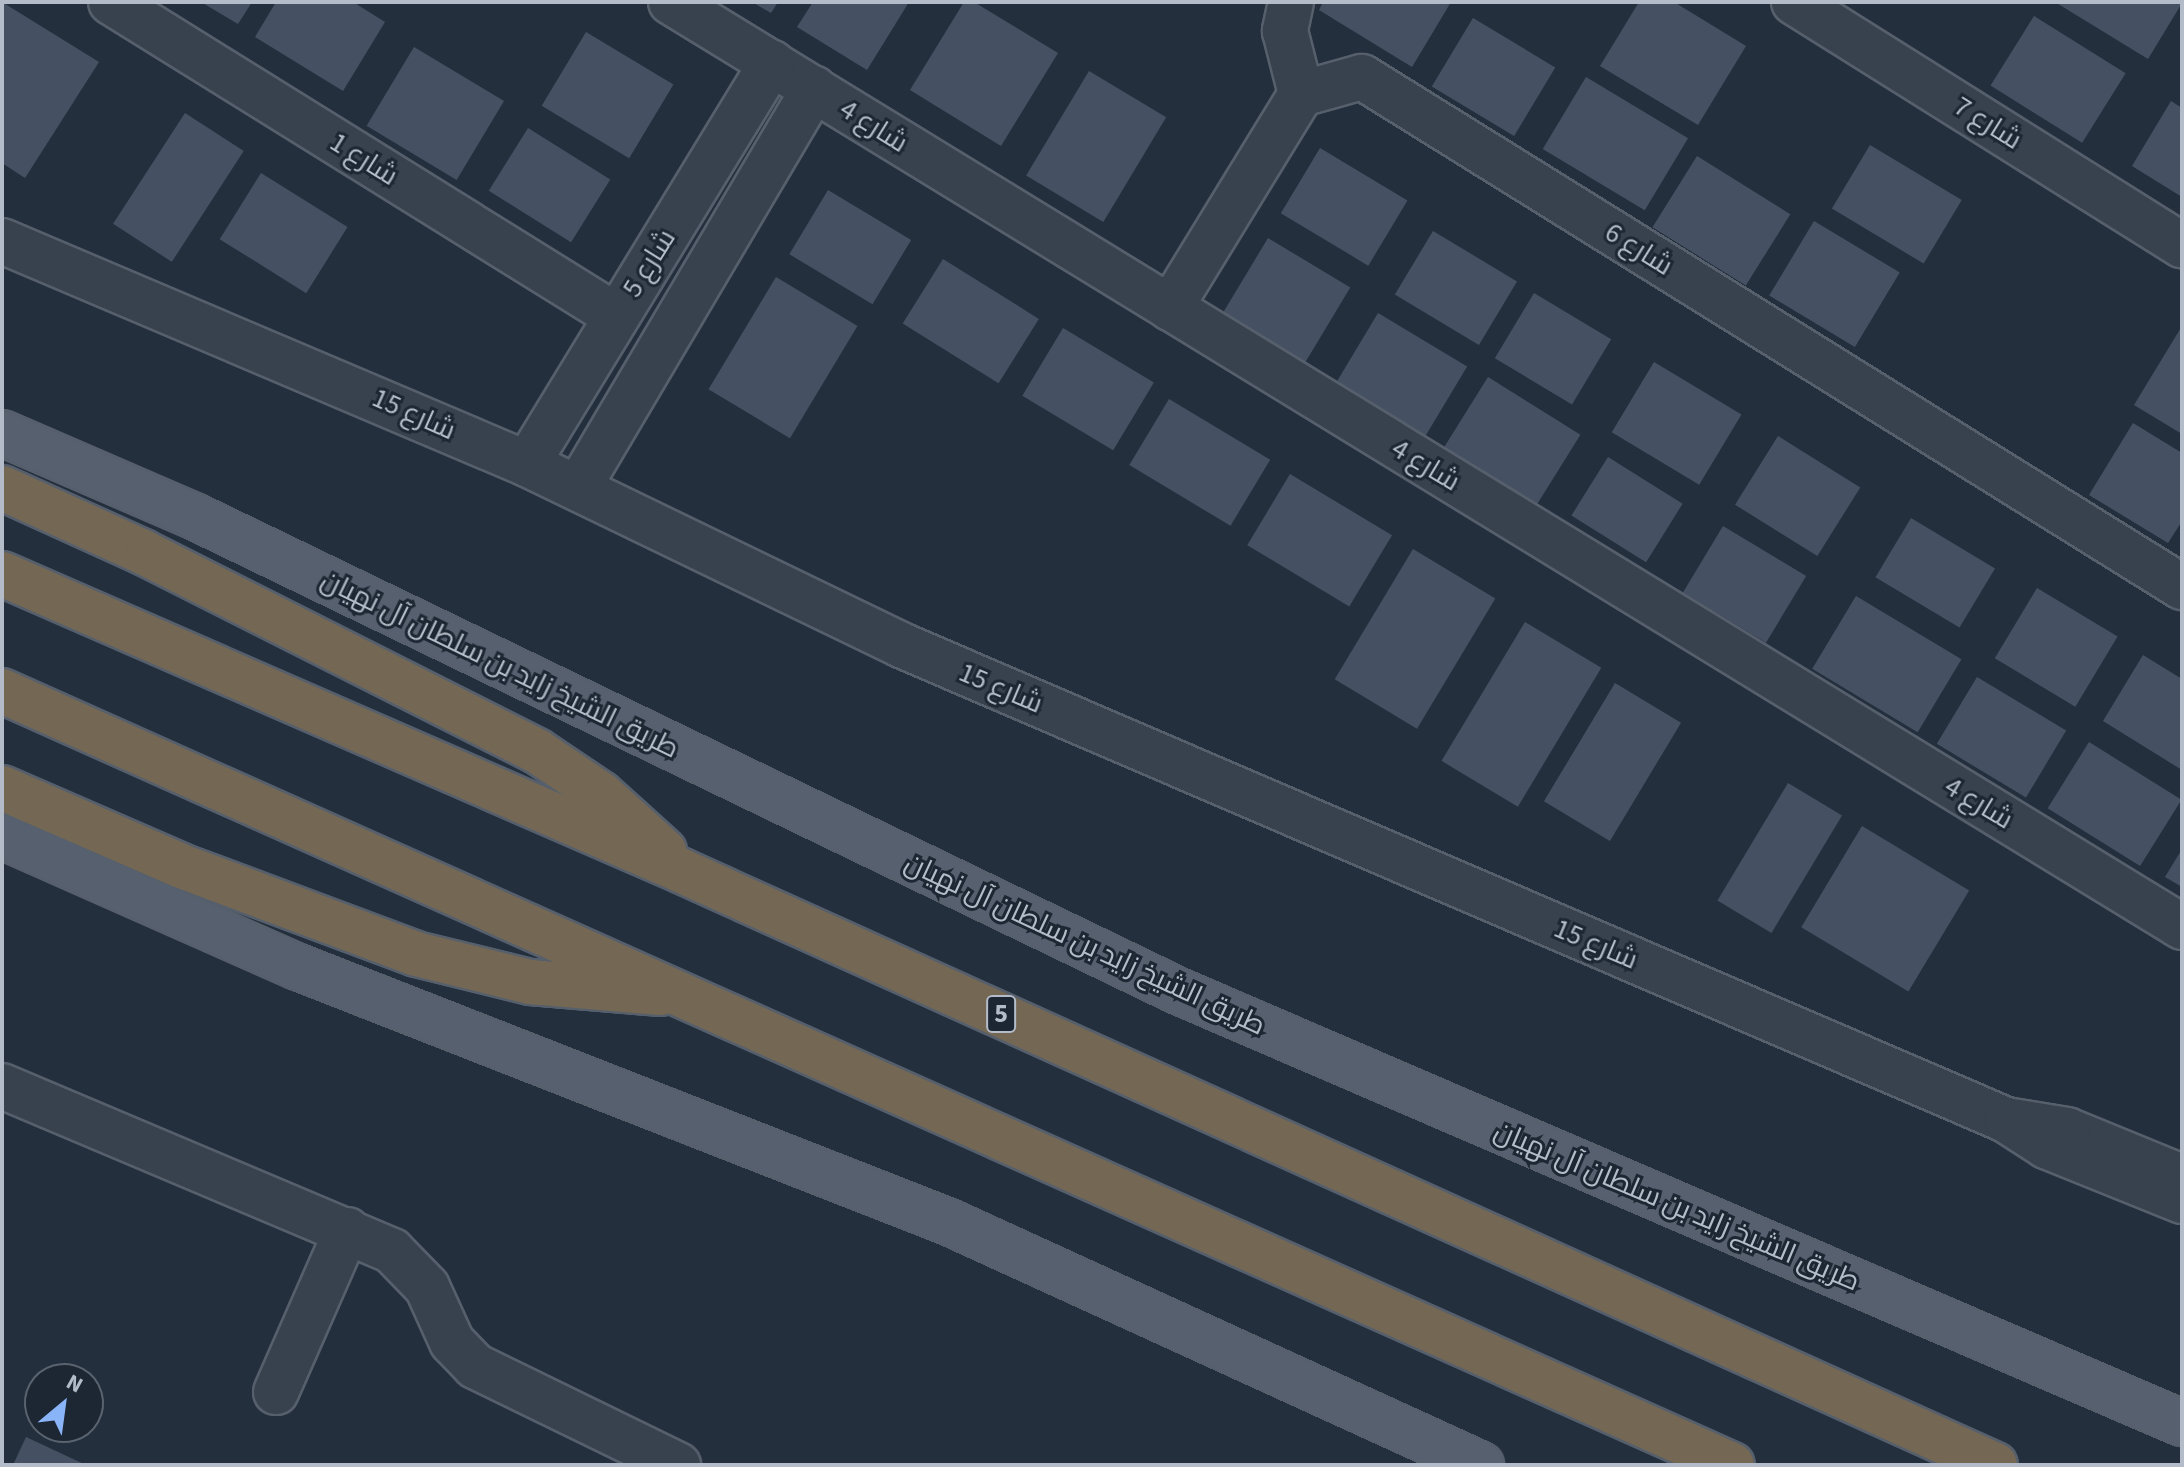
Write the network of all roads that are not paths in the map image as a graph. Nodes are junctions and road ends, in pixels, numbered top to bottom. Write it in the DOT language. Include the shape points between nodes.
graph roads {
  1 [pos="111,2"];
  2 [pos="671,2"];
  3 [pos="1291,2"];
  4 [pos="1794,2"];
  5 [pos="772,63"];
  6 [pos="814,89"];
  7 [pos="1301,94"];
  8 [pos="2,241"];
  9 [pos="2182,245"];
  10 [pos="1170,308"];
  11 [pos="616,316"];
  12 [pos="2,433"];
  13 [pos="527,464"];
  14 [pos="2,488"];
  15 [pos="578,488"];
  16 [pos="2,574"];
  17 [pos="2182,587"];
  18 [pos="2,691"];
  19 [pos="2,788"];
  20 [pos="2,836"];
  21 [pos="682,871"];
  22 [pos="2182,927"];
  23 [pos="684,993"];
  24 [pos="2,1086"];
  25 [pos="2006,1120"];
  26 [pos="2182,1177"];
  27 [pos="2182,1201"];
  28 [pos="347,1230"];
  29 [pos="2021,1354"];
  30 [pos="276,1392"];
  31 [pos="2182,1423"];
  32 [pos="2182,1433"];
  33 [pos="678,1465"];
  34 [pos="1481,1465"];
  35 [pos="1732,1465"];
  36 [pos="1995,1465"];
  1 -- 11 [label="street, شارع 1"];
  2 -- 5 [label="street, شارع 4"];
  3 -- 7 [label="street" via="1285,31"];
  4 -- 9 [label="street, شارع 7"];
  5 -- 6 [label="street, شارع 4"];
  5 -- 11 [label="street, شارع 5"];
  6 -- 10 [label="street, شارع 4"];
  6 -- 15 [label="street, شارع 5"];
  7 -- 10 [label="street"];
  7 -- 17 [label="street, شارع 6" via="1362,77"];
  8 -- 13 [label="street, شارع 15"];
  10 -- 22 [label="street, شارع 4"];
  11 -- 13 [label="street, شارع 5"];
  12 -- 29 [label="main road, طريق الشيخ زايد بن سلطان آل نهيان" via="196,517 1176,990"];
  13 -- 15 [label="street, شارع 15"];
  14 -- 21 [label="highway" via="143,552 537,751 630,817"];
  15 -- 25 [label="street, شارع 15" via="915,651"];
  16 -- 21 [label="highway, 5"];
  18 -- 23 [label="highway"];
  19 -- 23 [label="highway" via="181,866 430,958 581,989"];
  20 -- 34 [label="main road" via="298,967 455,1023 949,1222"];
  21 -- 36 [label="highway, 5"];
  23 -- 35 [label="highway"];
  24 -- 28 [label="street"];
  25 -- 26 [label="street, شارع 15" via="2067,1130"];
  25 -- 27 [label="street, شارع 15" via="2046,1146"];
  28 -- 30 [label="street"];
  28 -- 33 [label="street" via="412,1267 452,1342 475,1366"];
  29 -- 31 [label="main road, طريق الشيخ زايد بن سلطان آل نهيان"];
  29 -- 32 [label="main road"];
}
